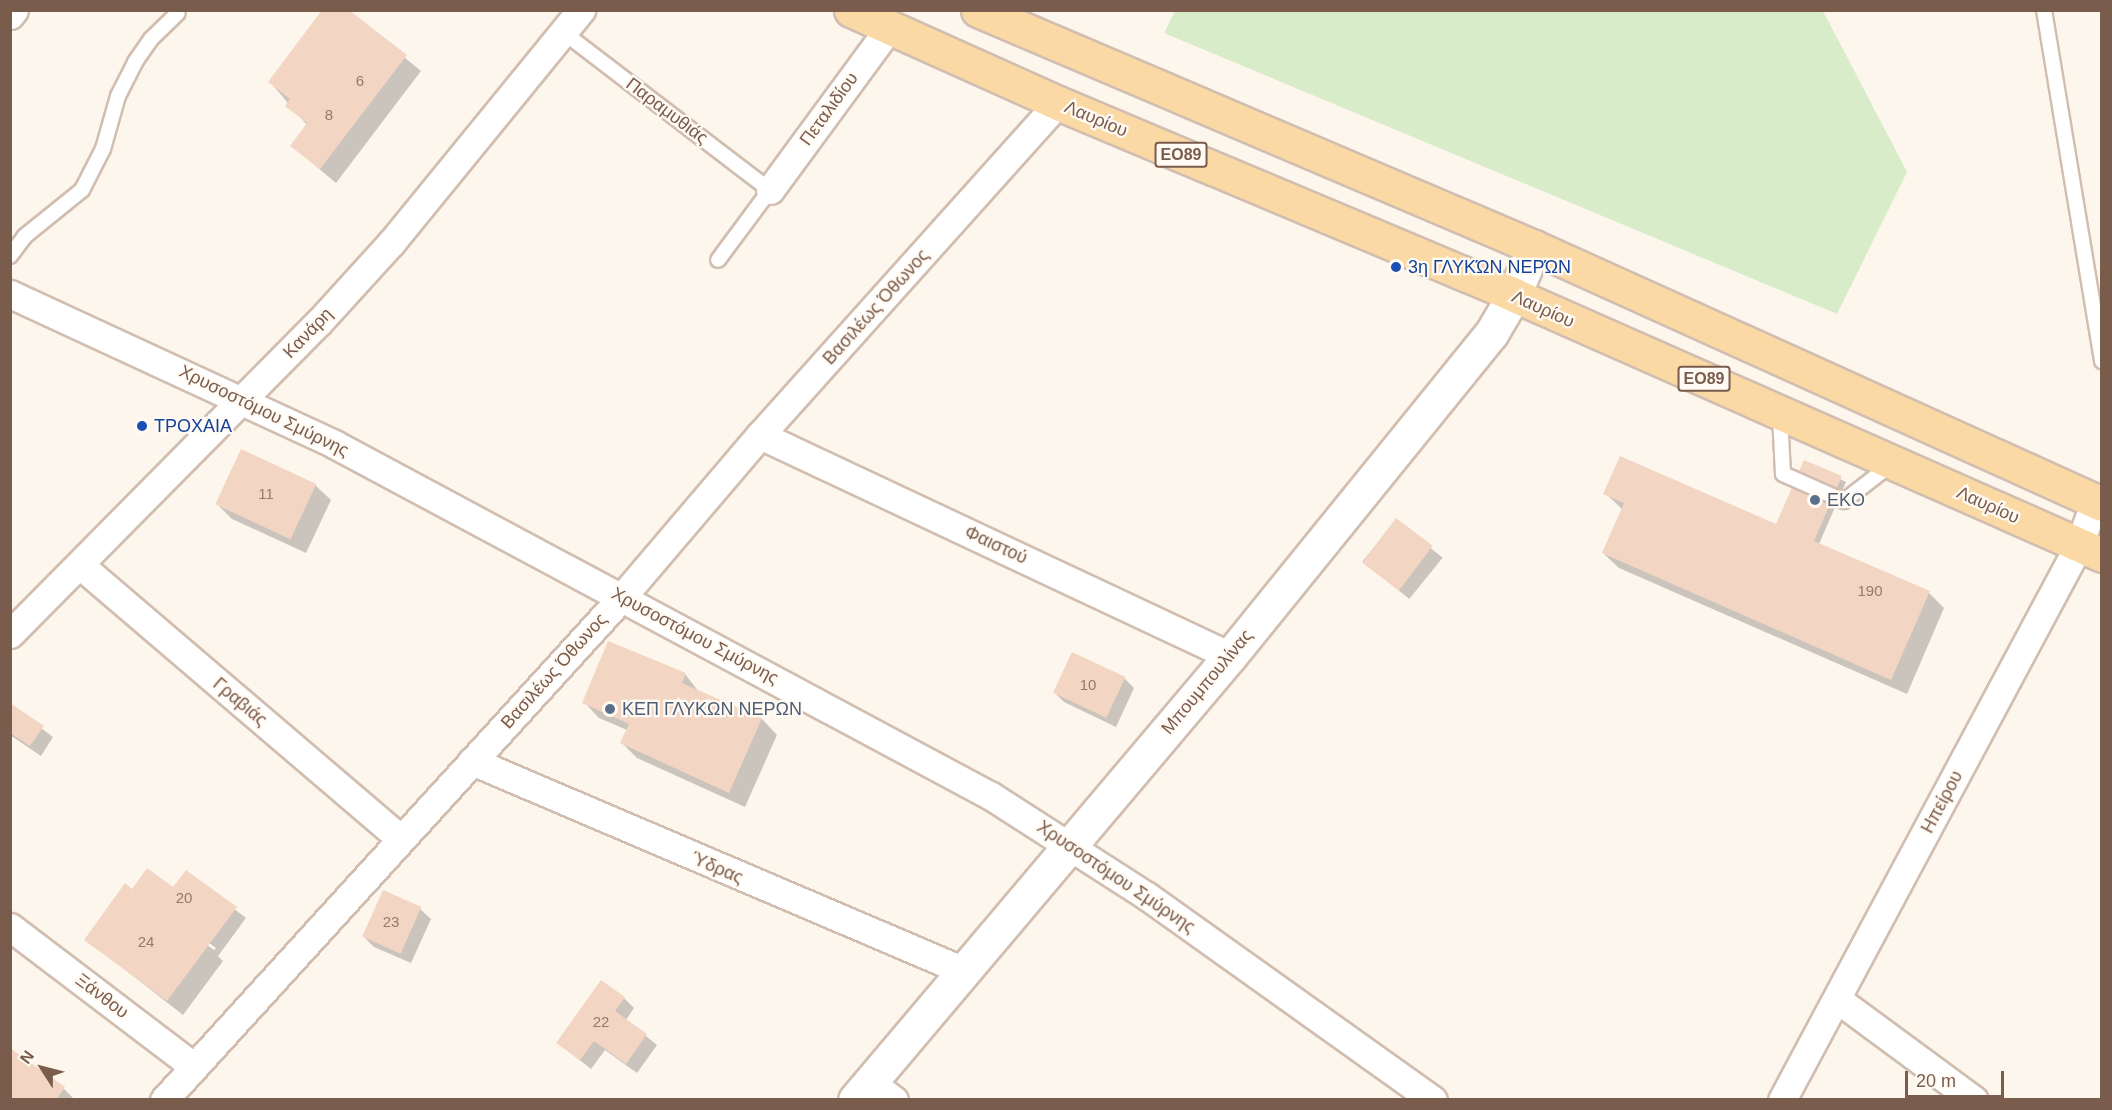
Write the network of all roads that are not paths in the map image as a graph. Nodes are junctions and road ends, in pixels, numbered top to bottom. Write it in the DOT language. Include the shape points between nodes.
graph roads {
  1 [pos="14,10"];
  2 [pos="581,10"];
  3 [pos="851,10"];
  4 [pos="978,10"];
  5 [pos="2044,10"];
  6 [pos="178,13"];
  7 [pos="10,15"];
  8 [pos="889,28"];
  9 [pos="563,33"];
  10 [pos="1058,103"];
  11 [pos="770,190"];
  12 [pos="1534,247"];
  13 [pos="10,256"];
  14 [pos="718,260"];
  15 [pos="10,294"];
  16 [pos="1514,295"];
  17 [pos="2102,361"];
  18 [pos="244,400"];
  19 [pos="1780,413"];
  20 [pos="760,435"];
  21 [pos="1894,463"];
  22 [pos="2099,498"];
  23 [pos="2090,550"];
  24 [pos="80,565"];
  25 [pos="622,597"];
  26 [pos="10,634"];
  27 [pos="1230,656"];
  28 [pos="472,761"];
  29 [pos="401,838"];
  30 [pos="1069,844"];
  31 [pos="10,927"];
  32 [pos="964,971"];
  33 [pos="1837,999"];
  34 [pos="193,1066"];
  35 [pos="873,1094"];
  36 [pos="164,1100"];
  37 [pos="1433,1100"];
  38 [pos="1782,1100"];
  39 [pos="1974,1100"];
  1 -- 7 [label="street"];
  2 -- 9 [label="street, Κανάρη"];
  3 -- 8 [label="main road, Λαυρίου / ΕΟ89"];
  4 -- 12 [label="main road"];
  5 -- 17 [label="lane"];
  6 -- 13 [label="lane" via="151,39 135,62 82,190 25,236"];
  8 -- 10 [label="main road, Λαυρίου / ΕΟ89"];
  8 -- 11 [label="street, Πεταλιδίου"];
  9 -- 11 [label="lane, Παραμυθιάς"];
  9 -- 18 [label="street, Κανάρη" via="391,243"];
  10 -- 16 [label="main road, Λαυρίου / ΕΟ89"];
  10 -- 20 [label="street, Βασιλέως Όθωνος"];
  11 -- 14 [label="lane"];
  12 -- 16 [label="street, Μπουμπουλίνας"];
  12 -- 22 [label="main road"];
  15 -- 18 [label="street, Χρυσοστόμου Σμύρνης"];
  16 -- 19 [label="main road, Λαυρίου / ΕΟ89"];
  16 -- 27 [label="street, Μπουμπουλίνας" via="1491,334"];
  18 -- 24 [label="street, Κανάρη"];
  18 -- 25 [label="street, Χρυσοστόμου Σμύρνης"];
  19 -- 21 [label="main road, Λαυρίου / ΕΟ89"];
  19 -- 21 [label="lane" via="1783,474 1844,501"];
  20 -- 25 [label="street, Βασιλέως Όθωνος"];
  20 -- 27 [label="street, Φαιστού"];
  21 -- 23 [label="main road, Λαυρίου / ΕΟ89"];
  22 -- 23 [label="street, Ηπείρου"];
  23 -- 33 [label="street, Ηπείρου"];
  24 -- 26 [label="street, Κανάρη"];
  24 -- 29 [label="street, Γραβιάς"];
  25 -- 28 [label="street, Βασιλέως Όθωνος"];
  25 -- 30 [label="street, Χρυσοστόμου Σμύρνης" via="882,736"];
  27 -- 30 [label="street, Μπουμπουλίνας"];
  28 -- 29 [label="street, Βασιλέως Όθωνος"];
  28 -- 32 [label="street, Ύδρας"];
  29 -- 34 [label="street, Βασιλέως Όθωνος"];
  30 -- 32 [label="street, Μπουμπουλίνας"];
  30 -- 37 [label="street, Χρυσοστόμου Σμύρνης"];
  31 -- 34 [label="street, Ξάνθου"];
  32 -- 35 [label="street, Μπουμπουλίνας"];
  33 -- 38 [label="street, Ηπείρου"];
  33 -- 39 [label="street"];
  34 -- 36 [label="street, Βασιλέως Όθωνος"];
}
